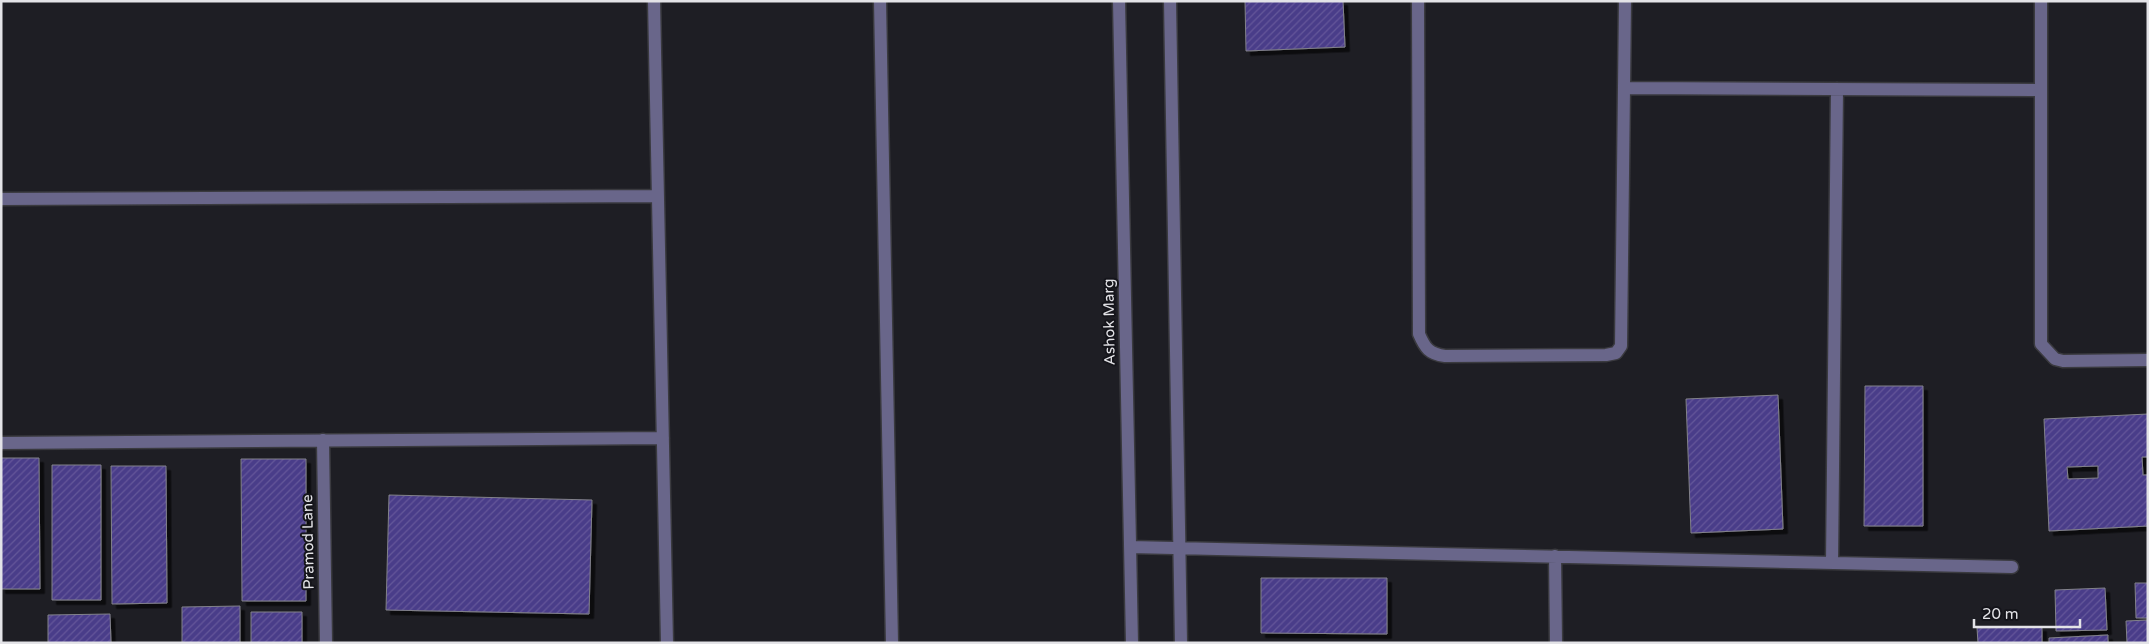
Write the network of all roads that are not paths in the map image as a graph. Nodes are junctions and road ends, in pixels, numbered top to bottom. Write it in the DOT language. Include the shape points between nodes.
graph roads {
  1 [pos="654,1"];
  2 [pos="880,1"];
  3 [pos="1119,1"];
  4 [pos="1170,1"];
  5 [pos="1418,1"];
  6 [pos="1625,1"];
  7 [pos="2041,1"];
  8 [pos="1625,88"];
  9 [pos="1837,89"];
  10 [pos="2042,90"];
  11 [pos="658,196"];
  12 [pos="1,199"];
  13 [pos="2148,360"];
  14 [pos="663,438"];
  15 [pos="323,440"];
  16 [pos="1,443"];
  17 [pos="1130,546"];
  18 [pos="1180,548"];
  19 [pos="1555,556"];
  20 [pos="1832,563"];
  21 [pos="2012,567"];
  22 [pos="326,643"];
  23 [pos="667,643"];
  24 [pos="892,643"];
  25 [pos="1132,643"];
  26 [pos="1181,643"];
  27 [pos="1556,643"];
  1 -- 11 [label="street"];
  2 -- 24 [label="street"];
  3 -- 17 [label="street, Ashok Marg"];
  4 -- 18 [label="street"];
  5 -- 8 [label="street" via="1419,334 1425,347 1434,354 1616,353 1621,346"];
  6 -- 8 [label="street"];
  7 -- 10 [label="street"];
  8 -- 9 [label="street"];
  9 -- 10 [label="street"];
  9 -- 20 [label="street"];
  10 -- 13 [label="street" via="2041,344 2055,359 2064,361"];
  11 -- 12 [label="street"];
  11 -- 14 [label="street"];
  14 -- 15 [label="street"];
  14 -- 23 [label="street"];
  15 -- 16 [label="street"];
  15 -- 22 [label="street, Pramod Lane"];
  17 -- 18 [label="street"];
  17 -- 25 [label="street, Ashok Marg"];
  18 -- 19 [label="street"];
  18 -- 26 [label="street"];
  19 -- 20 [label="street"];
  19 -- 27 [label="street"];
  20 -- 21 [label="street"];
}
